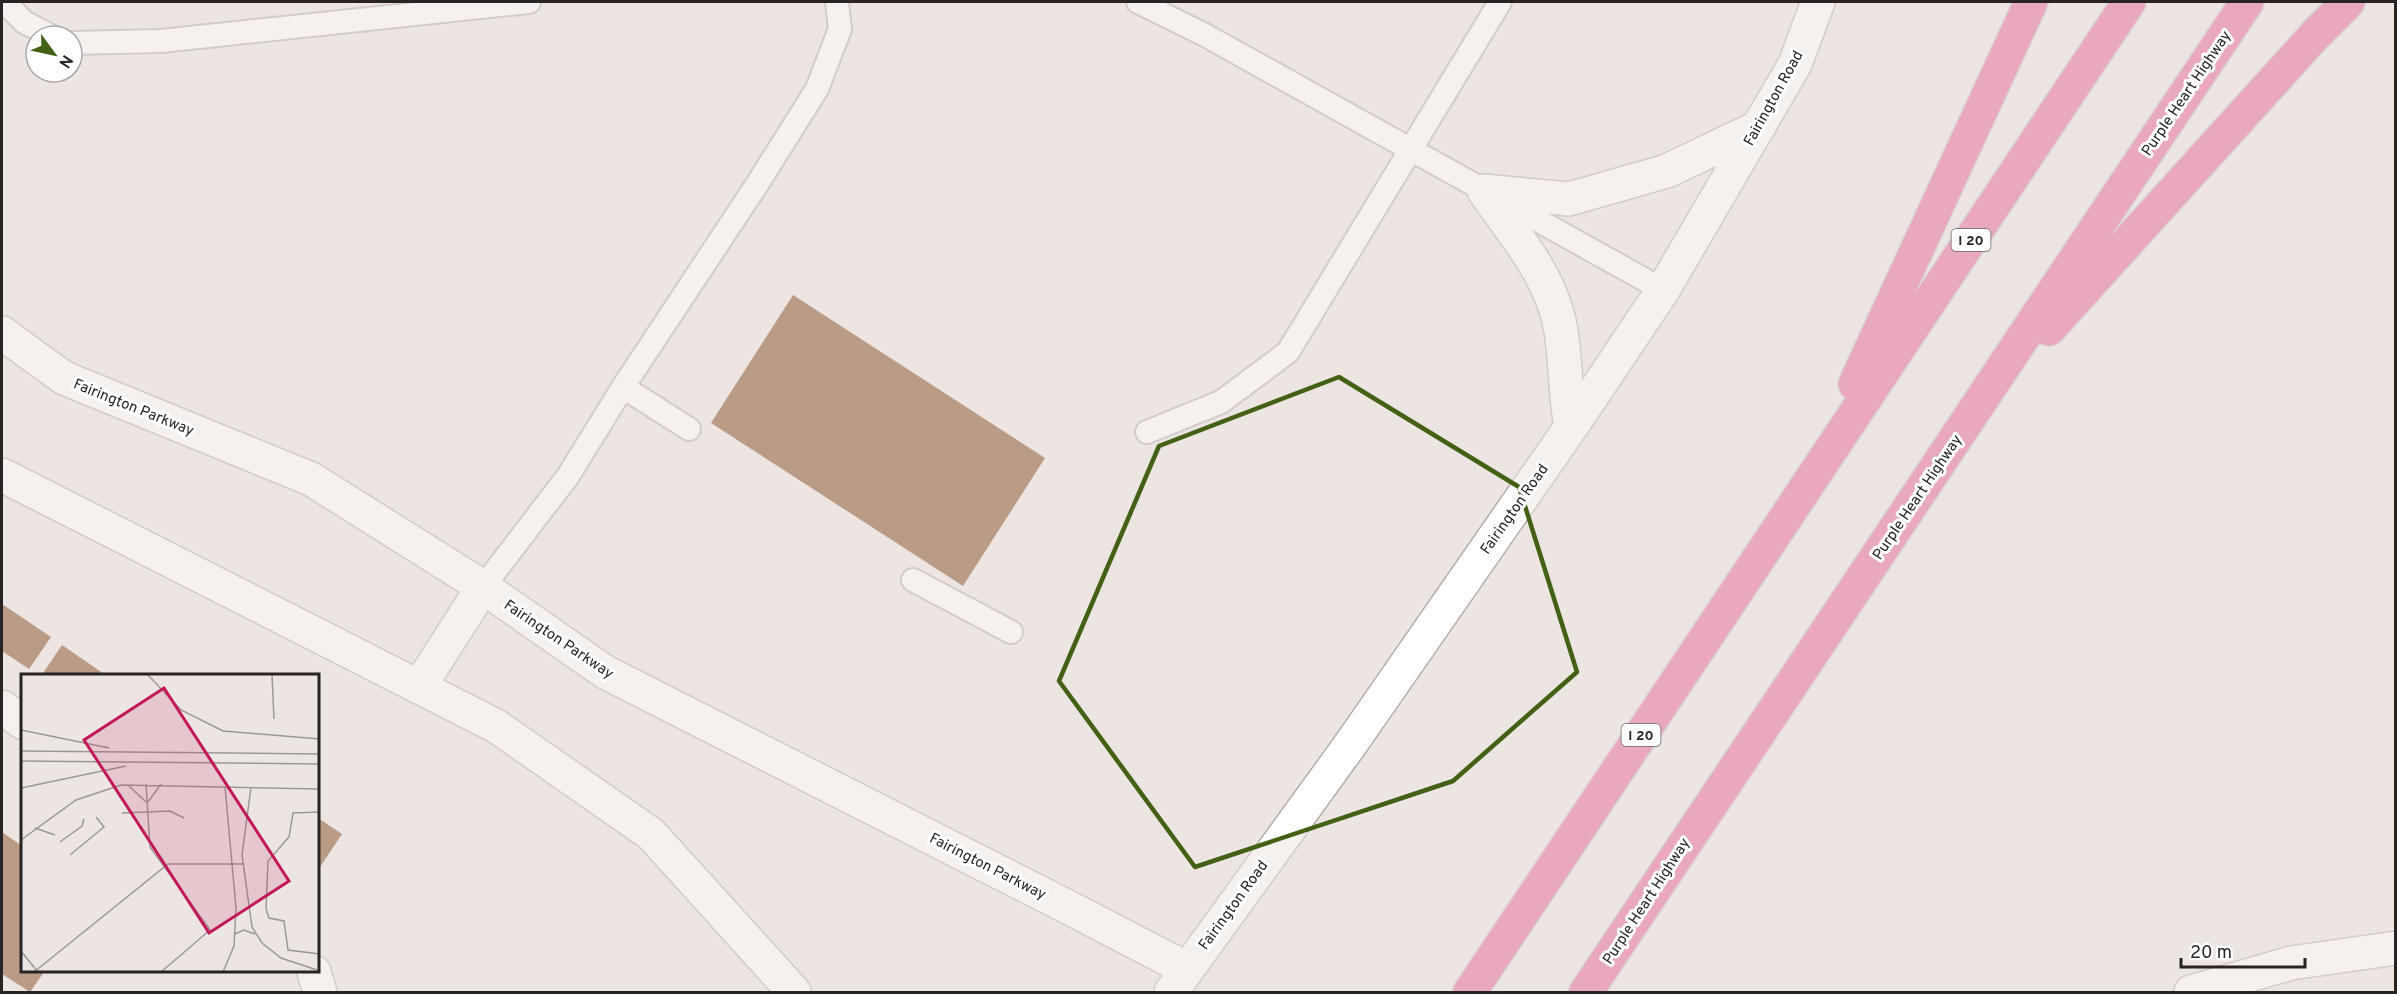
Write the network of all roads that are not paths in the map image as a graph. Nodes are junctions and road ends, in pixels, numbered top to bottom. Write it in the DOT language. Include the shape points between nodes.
graph roads {
  1 [pos="5,2"];
  2 [pos="530,2"];
  3 [pos="837,2"];
  4 [pos="1138,2"];
  5 [pos="1500,2"];
  6 [pos="1818,2"];
  7 [pos="2031,2"];
  8 [pos="2129,2"];
  9 [pos="2247,2"];
  10 [pos="2348,2"];
  11 [pos="28,24"];
  12 [pos="84,43"];
  13 [pos="1759,127"];
  14 [pos="1411,150"];
  15 [pos="1484,191"];
  16 [pos="1663,290"];
  17 [pos="2,333"];
  18 [pos="623,387"];
  19 [pos="1974,413"];
  20 [pos="1571,427"];
  21 [pos="689,429"];
  22 [pos="1147,432"];
  23 [pos="2,475"];
  24 [pos="1813,477"];
  25 [pos="913,580"];
  26 [pos="483,587"];
  27 [pos="1011,632"];
  28 [pos="419,687"];
  29 [pos="2,707"];
  30 [pos="21,721"];
  31 [pos="2396,948"];
  32 [pos="314,973"];
  33 [pos="1179,981"];
  34 [pos="320,993"];
  35 [pos="794,993"];
  36 [pos="1470,993"];
  37 [pos="1586,993"];
  38 [pos="2191,993"];
  1 -- 11 [label="lane"];
  2 -- 12 [label="lane" via="160,40"];
  3 -- 18 [label="lane" via="840,29 817,89"];
  4 -- 14 [label="lane"];
  5 -- 14 [label="lane"];
  6 -- 13 [label="street, Fairington Road" via="1795,64"];
  7 -- 24 [label="highway"];
  8 -- 24 [label="highway, I 20"];
  9 -- 19 [label="highway, Purple Heart Highway"];
  10 -- 19 [label="highway"];
  13 -- 15 [label="street" via="1666,171 1569,199"];
  13 -- 16 [label="street, Fairington Road"];
  14 -- 15 [label="lane"];
  14 -- 22 [label="lane" via="1288,352 1221,402"];
  15 -- 16 [label="lane"];
  15 -- 20 [label="street" via="1542,274 1561,329"];
  16 -- 20 [label="street, Fairington Road"];
  17 -- 26 [label="street, Fairington Parkway" via="64,378 311,479"];
  18 -- 21 [label="lane"];
  18 -- 26 [label="lane" via="568,476"];
  19 -- 37 [label="highway, Purple Heart Highway"];
  20 -- 33 [label="street, Fairington Road" via="1350,745"];
  23 -- 28 [label="street"];
  24 -- 36 [label="highway, I 20"];
  25 -- 27 [label="lane"];
  26 -- 28 [label="street"];
  26 -- 33 [label="street, Fairington Parkway" via="605,672"];
  28 -- 35 [label="street" via="496,726 651,834"];
  29 -- 30 [label="street"];
  31 -- 38 [label="street" via="2291,963"];
  32 -- 34 [label="street"];
}
